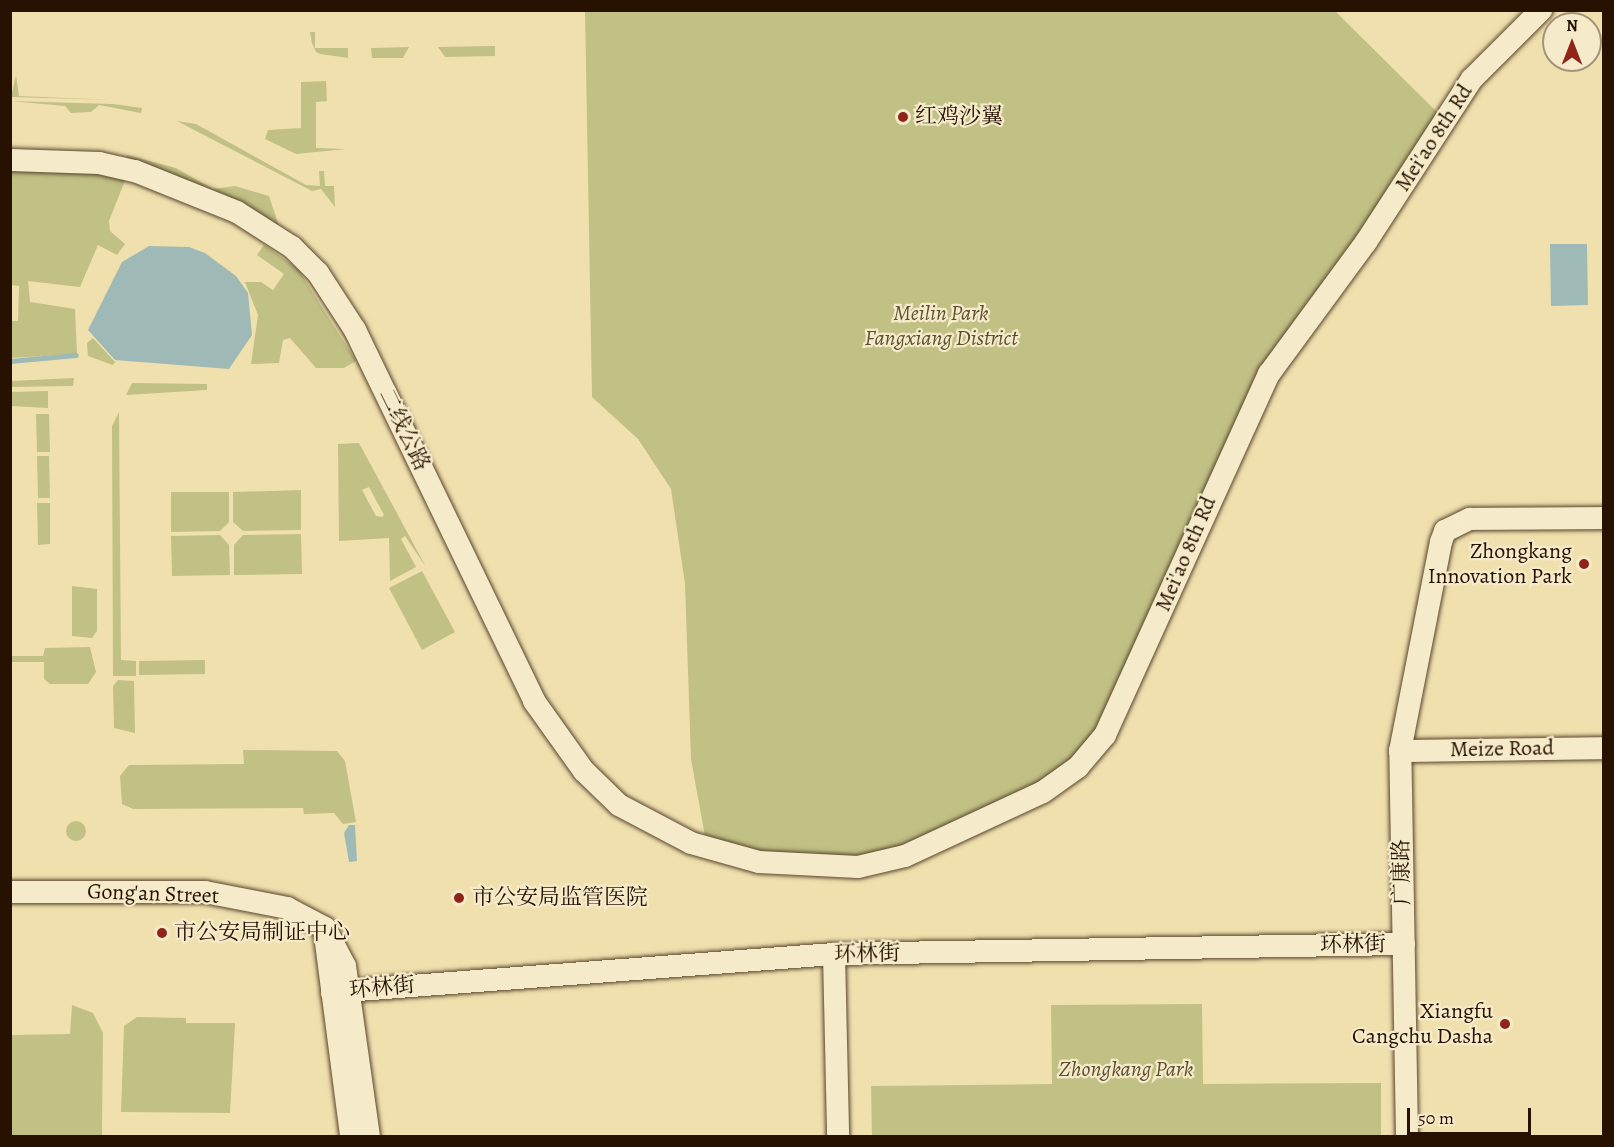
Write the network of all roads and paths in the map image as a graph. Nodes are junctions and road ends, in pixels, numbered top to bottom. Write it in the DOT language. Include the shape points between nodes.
graph roads {
  1 [pos="1541,10"];
  2 [pos="10,160"];
  3 [pos="1604,518"];
  4 [pos="1604,748"];
  5 [pos="1400,751"];
  6 [pos="691,843"];
  7 [pos="11,892"];
  8 [pos="1404,944"];
  9 [pos="834,954"];
  10 [pos="340,992"];
  11 [pos="351,1137"];
  12 [pos="369,1137"];
  13 [pos="838,1137"];
  14 [pos="1407,1137"];
  1 -- 6 [label="street, Mei'ao 8th Rd" via="1472,79 1366,242 1281,354 1246,415 1121,704 1078,767 1043,792 958,835 881,862 813,867 759,862"];
  2 -- 6 [label="street, 二线公路" via="99,163 135,171 237,212 292,248 318,273 355,330 534,701 559,739 619,805"];
  3 -- 5 [label="street, 广康路" via="1470,519 1445,531"];
  4 -- 5 [label="street, Meize Road"];
  5 -- 8 [label="street, 广康路"];
  7 -- 10 [label="street, Gong'an Street" via="205,892 287,908 325,928"];
  8 -- 9 [label="street, 环林街"];
  8 -- 14 [label="street, 广康路"];
  9 -- 10 [label="street, 环林街"];
  9 -- 13 [label="street"];
  10 -- 11 [label="street"];
  10 -- 12 [label="street"];
}
